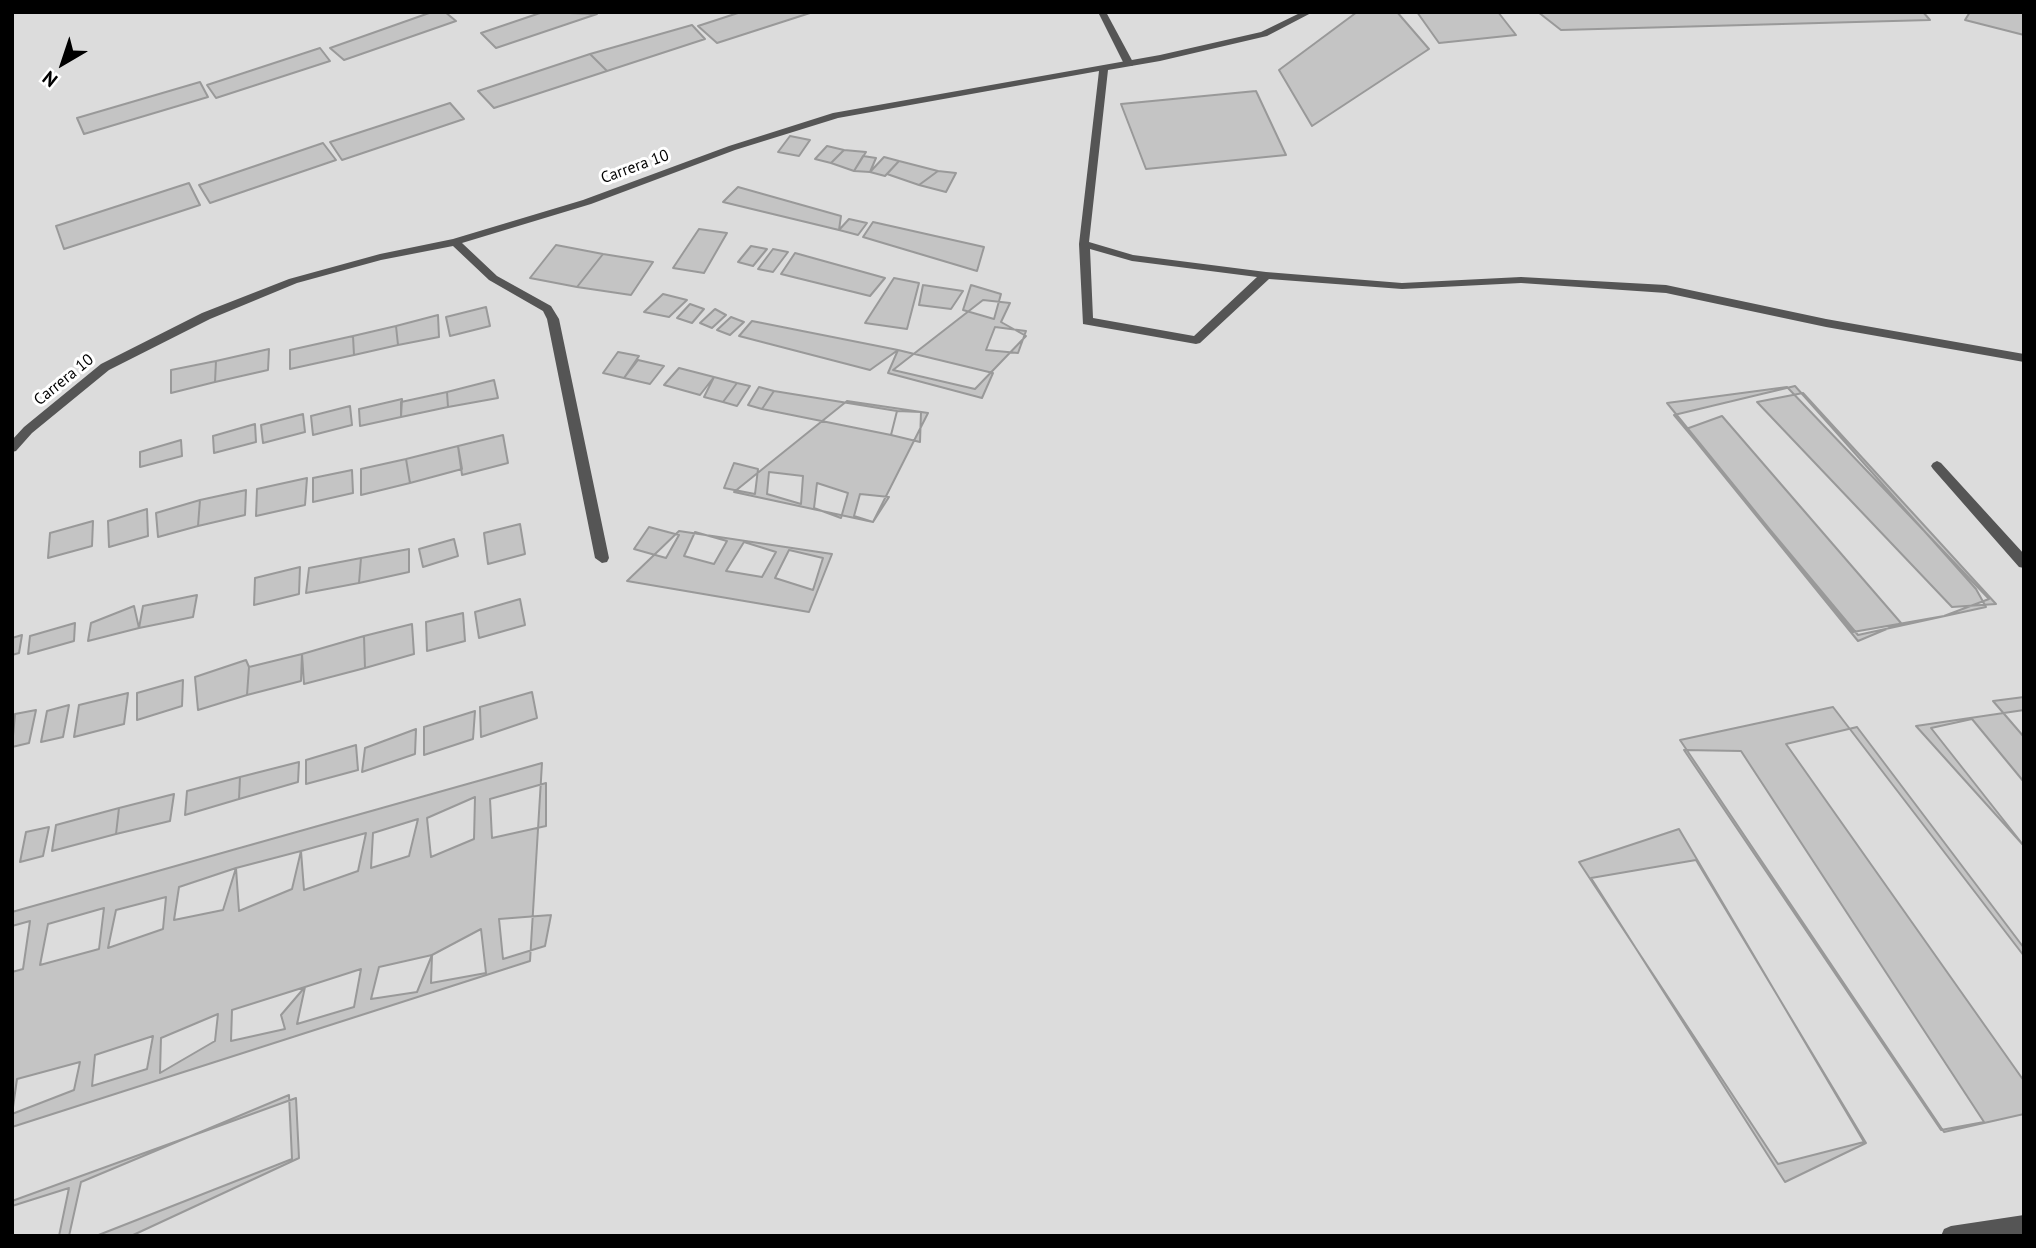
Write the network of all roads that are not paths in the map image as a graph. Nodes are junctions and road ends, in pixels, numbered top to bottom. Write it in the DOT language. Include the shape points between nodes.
graph roads {
  1 [pos="1102,12"];
  2 [pos="1309,12"];
  3 [pos="1129,64"];
  4 [pos="1104,68"];
  5 [pos="455,242"];
  6 [pos="1084,244"];
  7 [pos="1266,275"];
  8 [pos="2024,358"];
  9 [pos="12,448"];
  10 [pos="1937,466"];
  11 [pos="602,558"];
  12 [pos="2024,563"];
  13 [pos="2024,1225"];
  14 [pos="1951,1236"];
  1 -- 3 [label="street"];
  2 -- 3 [label="street, Carrera 10" via="1264,34"];
  3 -- 4 [label="street, Carrera 10"];
  4 -- 5 [label="street, Carrera 10" via="836,115 587,202"];
  4 -- 6 [label="street"];
  5 -- 9 [label="street, Carrera 10" via="293,281 206,316 105,367"];
  5 -- 11 [label="street" via="493,278 547,309 553,318"];
  6 -- 7 [label="street" via="1132,258"];
  6 -- 7 [label="street" via="1087,321 1196,340"];
  7 -- 8 [label="street" via="1402,286 1521,280 1666,289"];
  10 -- 12 [label="street"];
  13 -- 14 [label="street"];
}
